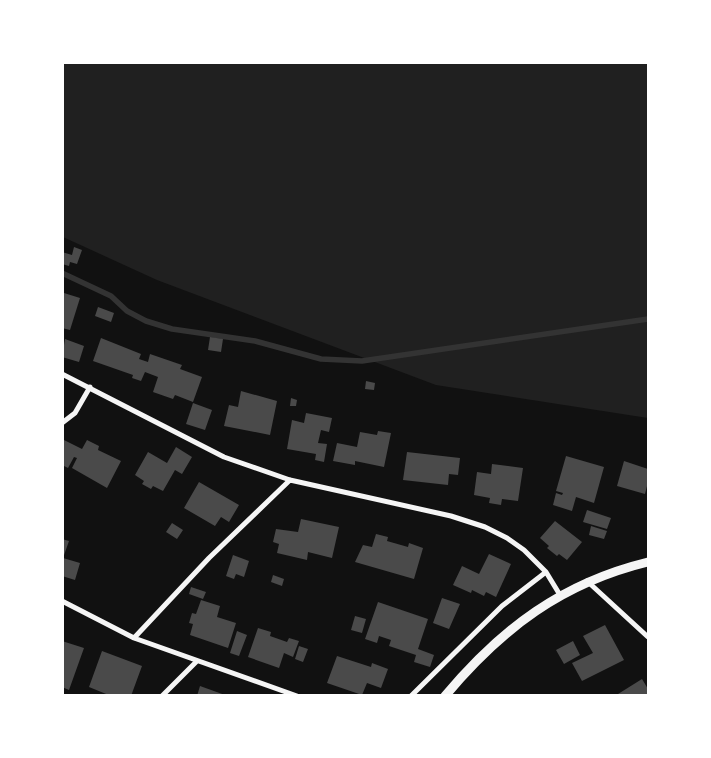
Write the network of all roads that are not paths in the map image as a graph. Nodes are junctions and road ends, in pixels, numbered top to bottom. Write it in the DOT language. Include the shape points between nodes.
graph roads {
  1 [pos="62,374"];
  2 [pos="90,387"];
  3 [pos="62,423"];
  4 [pos="290,480"];
  5 [pos="648,562"];
  6 [pos="546,572"];
  7 [pos="587,581"];
  8 [pos="560,595"];
  9 [pos="62,601"];
  10 [pos="648,636"];
  11 [pos="134,638"];
  12 [pos="197,661"];
  13 [pos="162,696"];
  14 [pos="297,696"];
  15 [pos="411,696"];
  16 [pos="445,696"];
  1 -- 2 [label="street"];
  2 -- 3 [label="street" via="75,413"];
  2 -- 4 [label="street" via="224,458"];
  4 -- 6 [label="street" via="451,516 485,527 524,550"];
  4 -- 11 [label="street" via="209,558"];
  5 -- 7 [label="street"];
  6 -- 8 [label="street"];
  6 -- 15 [label="street" via="502,606"];
  7 -- 8 [label="street"];
  7 -- 10 [label="street"];
  8 -- 16 [label="street" via="518,622"];
  9 -- 11 [label="street"];
  11 -- 12 [label="street"];
  12 -- 13 [label="street"];
  12 -- 14 [label="street"];
}
